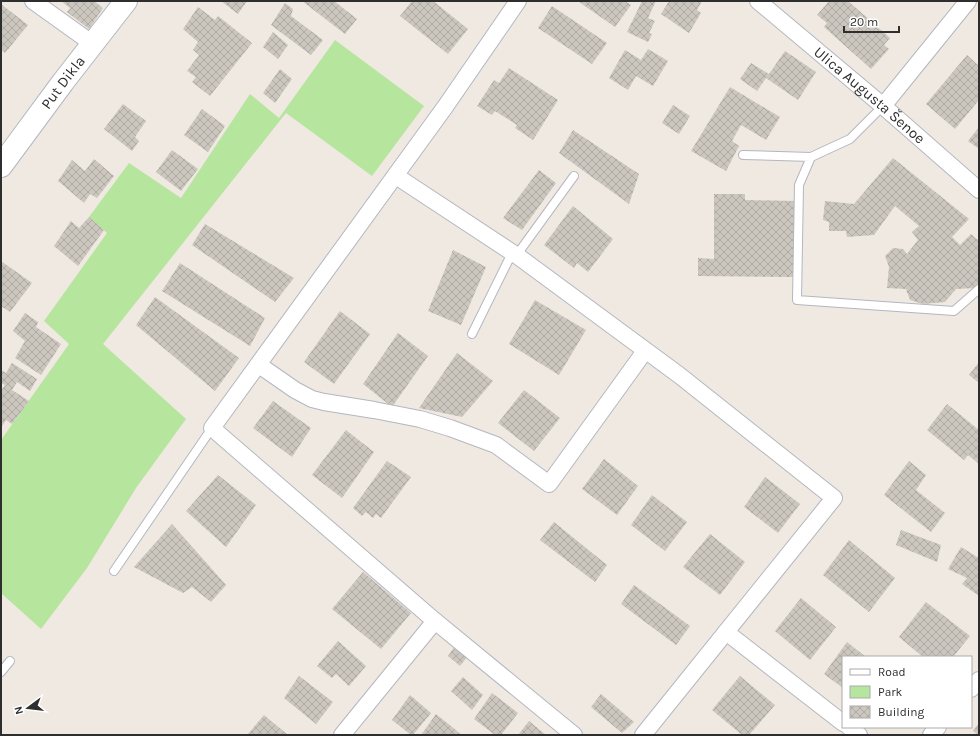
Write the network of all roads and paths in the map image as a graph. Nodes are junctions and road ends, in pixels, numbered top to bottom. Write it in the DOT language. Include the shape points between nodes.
graph roads {
  1 [pos="33,1"];
  2 [pos="126,1"];
  3 [pos="518,1"];
  4 [pos="758,1"];
  5 [pos="968,1"];
  6 [pos="93,44"];
  7 [pos="883,106"];
  8 [pos="743,155"];
  9 [pos="811,157"];
  10 [pos="1,166"];
  11 [pos="396,176"];
  12 [pos="574,176"];
  13 [pos="979,190"];
  14 [pos="514,254"];
  15 [pos="979,289"];
  16 [pos="472,334"];
  17 [pos="646,351"];
  18 [pos="258,365"];
  19 [pos="212,428"];
  20 [pos="114,571"];
  21 [pos="435,621"];
  22 [pos="726,632"];
  23 [pos="10,661"];
  24 [pos="1,672"];
  25 [pos="979,680"];
  26 [pos="972,688"];
  27 [pos="842,722"];
  28 [pos="850,728"];
  29 [pos="342,735"];
  30 [pos="574,735"];
  31 [pos="643,735"];
  32 [pos="859,735"];
  1 -- 6 [label="street"];
  2 -- 6 [label="street, Put Dikla"];
  3 -- 11 [label="street"];
  4 -- 7 [label="street, Ulica Augusta Šenoe"];
  5 -- 7 [label="street"];
  6 -- 10 [label="street, Put Dikla"];
  7 -- 9 [label="lane" via="850,139"];
  7 -- 13 [label="street, Ulica Augusta Šenoe"];
  8 -- 9 [label="lane"];
  9 -- 15 [label="lane" via="800,185 797,300 954,311"];
  11 -- 14 [label="street"];
  11 -- 18 [label="street"];
  12 -- 14 [label="lane"];
  14 -- 16 [label="lane"];
  14 -- 17 [label="street"];
  17 -- 18 [label="street" via="549,484 496,446 420,419 312,399"];
  17 -- 22 [label="street" via="834,498"];
  18 -- 19 [label="street"];
  19 -- 20 [label="lane"];
  19 -- 21 [label="street"];
  21 -- 29 [label="street"];
  21 -- 30 [label="street"];
  22 -- 27 [label="street"];
  22 -- 31 [label="street"];
  23 -- 24 [label="lane"];
  25 -- 26 [label="street"];
  28 -- 32 [label="street"];
}
